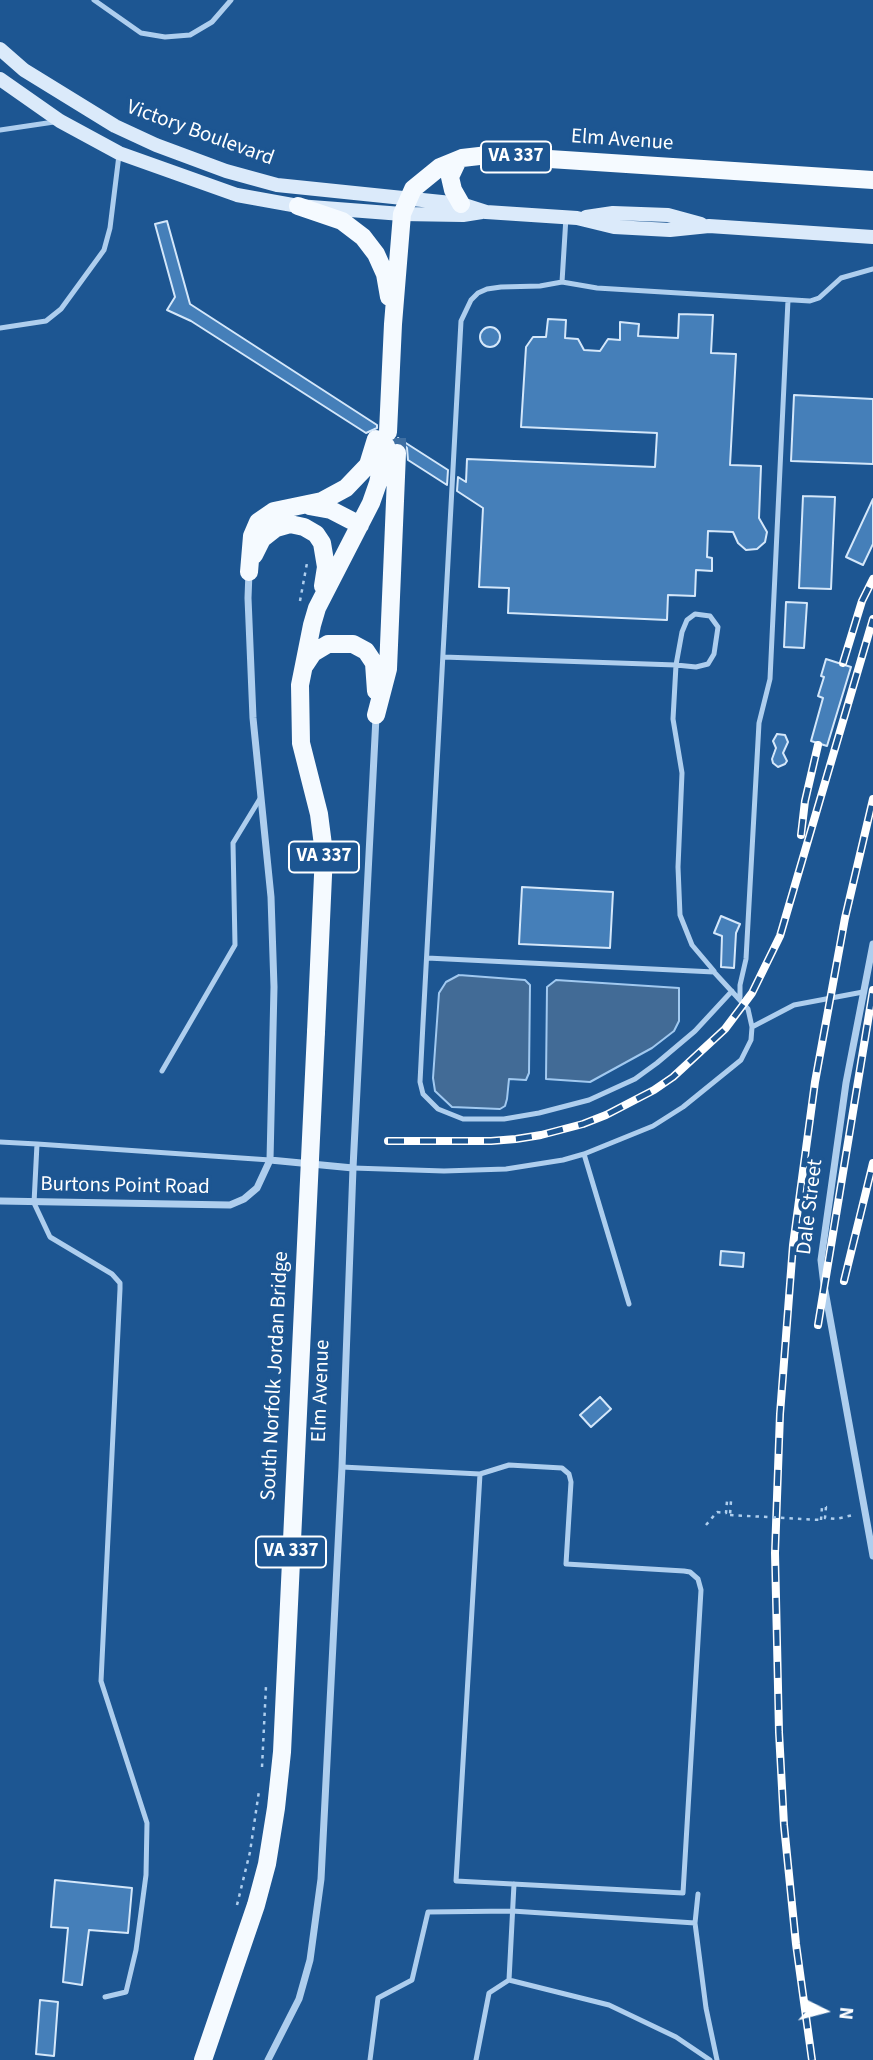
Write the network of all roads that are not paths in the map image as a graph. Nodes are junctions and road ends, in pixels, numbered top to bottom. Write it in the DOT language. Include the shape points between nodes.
graph roads {
  1 [pos="94,0"];
  2 [pos="231,0"];
  3 [pos="0,49"];
  4 [pos="0,79"];
  5 [pos="102,118"];
  6 [pos="61,121"];
  7 [pos="0,130"];
  8 [pos="91,137"];
  9 [pos="119,153"];
  10 [pos="458,160"];
  11 [pos="873,180"];
  12 [pos="461,204"];
  13 [pos="298,206"];
  14 [pos="405,207"];
  15 [pos="486,212"];
  16 [pos="571,218"];
  17 [pos="873,237"];
  18 [pos="873,270"];
  19 [pos="562,282"];
  20 [pos="788,300"];
  21 [pos="393,324"];
  22 [pos="0,328"];
  23 [pos="391,360"];
  24 [pos="387,439"];
  25 [pos="305,506"];
  26 [pos="360,525"];
  27 [pos="249,572"];
  28 [pos="317,608"];
  29 [pos="443,657"];
  30 [pos="676,666"];
  31 [pos="301,678"];
  32 [pos="376,715"];
  33 [pos="261,797"];
  34 [pos="873,944"];
  35 [pos="427,958"];
  36 [pos="714,972"];
  37 [pos="873,990"];
  38 [pos="732,991"];
  39 [pos="863,992"];
  40 [pos="741,1000"];
  41 [pos="752,1027"];
  42 [pos="162,1071"];
  43 [pos="0,1142"];
  44 [pos="37,1144"];
  45 [pos="584,1154"];
  46 [pos="270,1160"];
  47 [pos="353,1168"];
  48 [pos="0,1201"];
  49 [pos="34,1203"];
  50 [pos="629,1304"];
  51 [pos="342,1468"];
  52 [pos="480,1474"];
  53 [pos="873,1556"];
  54 [pos="514,1884"];
  55 [pos="698,1894"];
  56 [pos="512,1911"];
  57 [pos="695,1923"];
  58 [pos="509,1980"];
  59 [pos="105,1997"];
  60 [pos="203,2060"];
  61 [pos="268,2060"];
  62 [pos="370,2060"];
  63 [pos="476,2060"];
  64 [pos="710,2060"];
  65 [pos="716,2060"];
  1 -- 2 [label="lane" via="141,33 165,37 190,35 212,22"];
  3 -- 5 [label="main road, Victory Boulevard" via="24,70"];
  4 -- 6 [label="main road, Victory Boulevard"];
  5 -- 8 [label="main road"];
  5 -- 14 [label="main road, Victory Boulevard" via="156,145 253,179"];
  6 -- 7 [label="lane"];
  6 -- 8 [label="main road, Victory Boulevard"];
  8 -- 9 [label="main road, Victory Boulevard"];
  9 -- 13 [label="main road, Victory Boulevard" via="224,191"];
  9 -- 22 [label="lane" via="104,250 61,309 46,321"];
  10 -- 11 [label="main road, Elm Avenue / VA 337" via="488,155"];
  10 -- 12 [label="main road" via="450,177"];
  10 -- 14 [label="main road, Elm Avenue / VA 337" via="431,173 413,189"];
  12 -- 14 [label="main road"];
  12 -- 15 [label="main road"];
  13 -- 14 [label="main road, Victory Boulevard"];
  13 -- 21 [label="main road" via="342,221 369,244 385,274"];
  14 -- 15 [label="main road" via="463,215"];
  14 -- 21 [label="main road"];
  15 -- 16 [label="main road"];
  16 -- 17 [label="main road" via="656,230 709,226"];
  16 -- 19 [label="lane"];
  18 -- 20 [label="lane" via="841,278 815,300"];
  19 -- 20 [label="lane"];
  19 -- 29 [label="lane" via="487,289 471,300 461,321"];
  20 -- 40 [label="lane" via="770,678 759,723"];
  21 -- 23 [label="main road"];
  23 -- 24 [label="main road"];
  23 -- 24 [label="main road"];
  24 -- 25 [label="main road" via="362,474 332,497"];
  24 -- 26 [label="main road, VA 337" via="378,483"];
  24 -- 32 [label="main road" via="388,669"];
  25 -- 26 [label="main road" via="331,510"];
  25 -- 27 [label="main road" via="274,511 258,522"];
  26 -- 28 [label="main road, VA 337"];
  27 -- 28 [label="main road" via="257,547 269,532 283,524 304,527 319,539 325,554"];
  27 -- 33 [label="street" via="253,718"];
  28 -- 31 [label="main road, VA 337"];
  29 -- 30 [label="lane"];
  29 -- 35 [label="lane"];
  30 -- 30 [label="lane" via="687,620 695,614 710,616 718,627 708,664"];
  30 -- 36 [label="lane" via="673,719 681,793 677,895 685,932"];
  31 -- 32 [label="main road" via="313,653 328,644 345,642 361,647 376,672"];
  31 -- 60 [label="main road, South Norfolk Jordan Bridge / VA 337, bridge" via="301,743 324,853 282,1739 267,1864"];
  32 -- 47 [label="street, Elm Avenue"];
  33 -- 42 [label="lane" via="233,843 235,945"];
  33 -- 46 [label="street" via="274,987"];
  34 -- 39 [label="street, Dale Street"];
  35 -- 36 [label="lane"];
  35 -- 38 [label="lane" via="421,1082 429,1102 463,1119 539,1113 612,1091 678,1047"];
  36 -- 38 [label="lane"];
  37 -- 39 [label="street"];
  38 -- 40 [label="lane"];
  39 -- 41 [label="lane" via="790,1006"];
  39 -- 53 [label="street, Dale Street" via="821,1260"];
  40 -- 41 [label="lane"];
  41 -- 45 [label="lane" via="744,1056 706,1090 653,1126"];
  43 -- 44 [label="lane"];
  44 -- 46 [label="lane"];
  44 -- 49 [label="lane"];
  45 -- 47 [label="lane" via="506,1169"];
  45 -- 50 [label="lane"];
  46 -- 47 [label="street"];
  46 -- 49 [label="street, Burtons Point Road" via="257,1188 230,1205"];
  47 -- 51 [label="street, Elm Avenue"];
  48 -- 49 [label="street, Burtons Point Road"];
  49 -- 59 [label="lane" via="50,1237 120,1283 101,1681 147,1823 147,1862 126,1992"];
  51 -- 52 [label="lane"];
  51 -- 61 [label="street, Elm Avenue" via="317,1921 299,1999"];
  52 -- 54 [label="lane" via="456,1881"];
  52 -- 54 [label="lane" via="509,1465 566,1470 571,1482 566,1564 684,1571 695,1575 701,1584 683,1893"];
  54 -- 56 [label="lane"];
  55 -- 57 [label="lane"];
  56 -- 57 [label="lane"];
  56 -- 58 [label="lane"];
  56 -- 62 [label="lane" via="428,1912 412,1980 378,1998"];
  57 -- 65 [label="lane"];
  58 -- 63 [label="lane" via="489,1993"];
  58 -- 64 [label="lane" via="609,2005 676,2037"];
}
